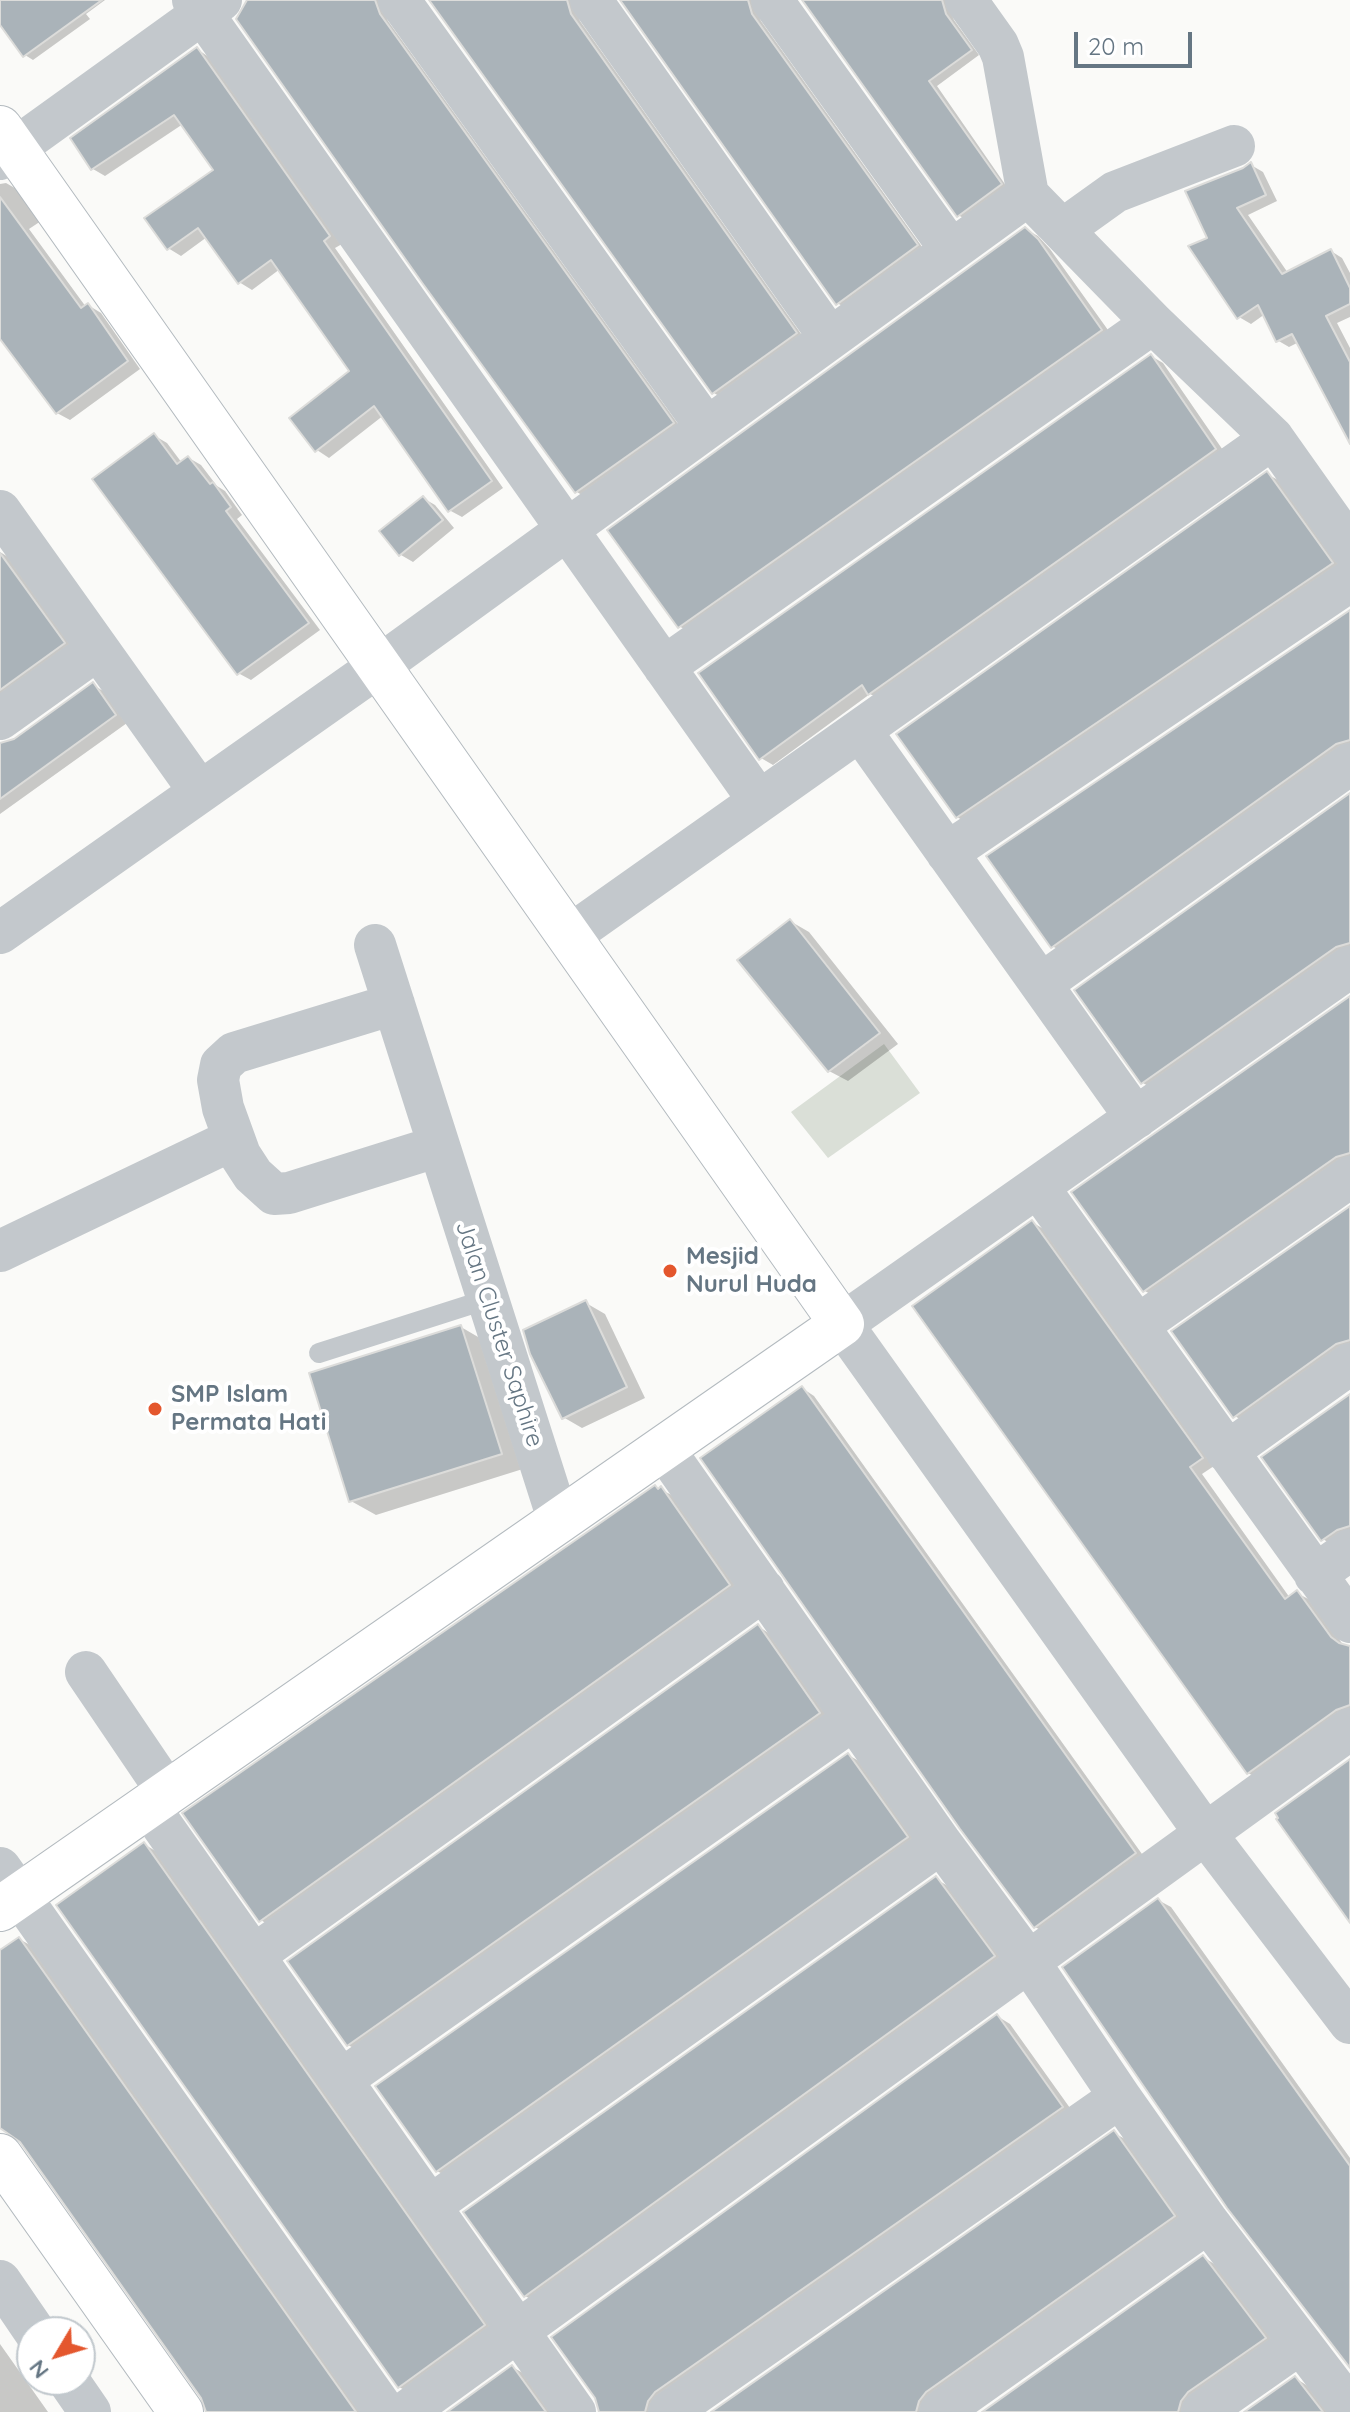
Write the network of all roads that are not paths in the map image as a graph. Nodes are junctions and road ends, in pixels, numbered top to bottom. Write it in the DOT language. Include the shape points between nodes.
graph roads {
  1 [pos="399,0"];
  2 [pos="591,0"];
  3 [pos="772,0"];
  4 [pos="966,0"];
  5 [pos="205,4"];
  6 [pos="5,145"];
  7 [pos="1234,146"];
  8 [pos="1028,195"];
  9 [pos="1062,230"];
  10 [pos="951,250"];
  11 [pos="1153,323"];
  12 [pos="830,338"];
  13 [pos="707,428"];
  14 [pos="1273,438"];
  15 [pos="2,518"];
  16 [pos="567,530"];
  17 [pos="1350,547"];
  18 [pos="1350,581"];
  19 [pos="98,649"];
  20 [pos="379,666"];
  21 [pos="664,667"];
  22 [pos="0,719"];
  23 [pos="860,730"];
  24 [pos="1350,764"];
  25 [pos="200,792"];
  26 [pos="759,801"];
  27 [pos="947,853"];
  28 [pos="0,933"];
  29 [pos="569,936"];
  30 [pos="375,945"];
  31 [pos="1350,967"];
  32 [pos="1041,984"];
  33 [pos="394,1004"];
  34 [pos="1136,1118"];
  35 [pos="234,1139"];
  36 [pos="439,1146"];
  37 [pos="1350,1177"];
  38 [pos="1038,1187"];
  39 [pos="0,1251"];
  40 [pos="488,1299"];
  41 [pos="842,1324"];
  42 [pos="1137,1326"];
  43 [pos="319,1353"];
  44 [pos="1350,1364"];
  45 [pos="664,1449"];
  46 [pos="1227,1452"];
  47 [pos="559,1522"];
  48 [pos="1350,1550"];
  49 [pos="1315,1575"];
  50 [pos="764,1590"];
  51 [pos="1350,1622"];
  52 [pos="86,1672"];
  53 [pos="854,1719"];
  54 [pos="1350,1729"];
  55 [pos="158,1800"];
  56 [pos="1205,1833"];
  57 [pos="941,1843"];
  58 [pos="7,1891"];
  59 [pos="253,1956"];
  60 [pos="1029,1962"];
  61 [pos="1350,2023"];
  62 [pos="341,2080"];
  63 [pos="1120,2097"];
  64 [pos="0,2156"];
  65 [pos="430,2206"];
  66 [pos="1208,2222"];
  67 [pos="0,2281"];
  68 [pos="24,2316"];
  69 [pos="519,2331"];
  70 [pos="1299,2344"];
  71 [pos="1350,2408"];
  72 [pos="181,2412"];
  73 [pos="385,2412"];
  74 [pos="406,2412"];
  75 [pos="575,2412"];
  76 [pos="669,2412"];
  77 [pos="940,2412"];
  78 [pos="1202,2412"];
  1 -- 13 [label="street"];
  2 -- 12 [label="street"];
  3 -- 10 [label="street"];
  4 -- 8 [label="street" via="1003,57"];
  5 -- 6 [label="street"];
  5 -- 16 [label="street"];
  6 -- 20 [label="street"];
  7 -- 9 [label="street" via="1115,192"];
  8 -- 9 [label="street"];
  8 -- 10 [label="street"];
  9 -- 11 [label="street"];
  10 -- 12 [label="street"];
  11 -- 14 [label="street"];
  11 -- 21 [label="street"];
  12 -- 13 [label="street"];
  13 -- 16 [label="street"];
  14 -- 17 [label="street"];
  14 -- 23 [label="street"];
  15 -- 19 [label="street"];
  16 -- 20 [label="street"];
  16 -- 21 [label="street"];
  18 -- 27 [label="street"];
  19 -- 22 [label="street"];
  19 -- 25 [label="street"];
  20 -- 25 [label="street"];
  20 -- 29 [label="street"];
  21 -- 26 [label="street"];
  23 -- 26 [label="street"];
  23 -- 27 [label="street"];
  24 -- 32 [label="street"];
  25 -- 28 [label="street"];
  26 -- 29 [label="street"];
  27 -- 32 [label="street"];
  29 -- 41 [label="street"];
  30 -- 33 [label="street, Jalan Cluster Saphire"];
  31 -- 34 [label="street"];
  32 -- 34 [label="street"];
  33 -- 35 [label="street" via="234,1053 221,1065 218,1080"];
  33 -- 36 [label="street, Jalan Cluster Saphire"];
  34 -- 38 [label="street"];
  35 -- 36 [label="street" via="253,1175 274,1194"];
  35 -- 39 [label="street"];
  36 -- 40 [label="street, Jalan Cluster Saphire"];
  37 -- 42 [label="street"];
  38 -- 41 [label="street"];
  38 -- 42 [label="street"];
  40 -- 43 [label="lane"];
  40 -- 47 [label="street, Jalan Cluster Saphire"];
  41 -- 45 [label="street"];
  41 -- 56 [label="street"];
  42 -- 46 [label="street"];
  44 -- 46 [label="street"];
  45 -- 47 [label="street"];
  45 -- 50 [label="street"];
  46 -- 49 [label="street"];
  47 -- 55 [label="street"];
  48 -- 49 [label="street"];
  49 -- 51 [label="street"];
  50 -- 53 [label="street"];
  50 -- 59 [label="street"];
  52 -- 55 [label="street"];
  53 -- 57 [label="street"];
  53 -- 62 [label="street"];
  54 -- 56 [label="street"];
  55 -- 58 [label="street"];
  55 -- 59 [label="street"];
  56 -- 60 [label="street"];
  56 -- 61 [label="street"];
  57 -- 60 [label="street"];
  57 -- 65 [label="street"];
  58 -- 73 [label="street"];
  59 -- 62 [label="street"];
  60 -- 63 [label="street"];
  60 -- 69 [label="street"];
  62 -- 65 [label="street"];
  63 -- 66 [label="street"];
  63 -- 76 [label="street"];
  64 -- 72 [label="street"];
  65 -- 69 [label="street"];
  66 -- 70 [label="street"];
  66 -- 77 [label="street"];
  67 -- 68 [label="street"];
  69 -- 74 [label="street"];
  69 -- 75 [label="street"];
  70 -- 71 [label="street"];
  70 -- 78 [label="street"];
}
